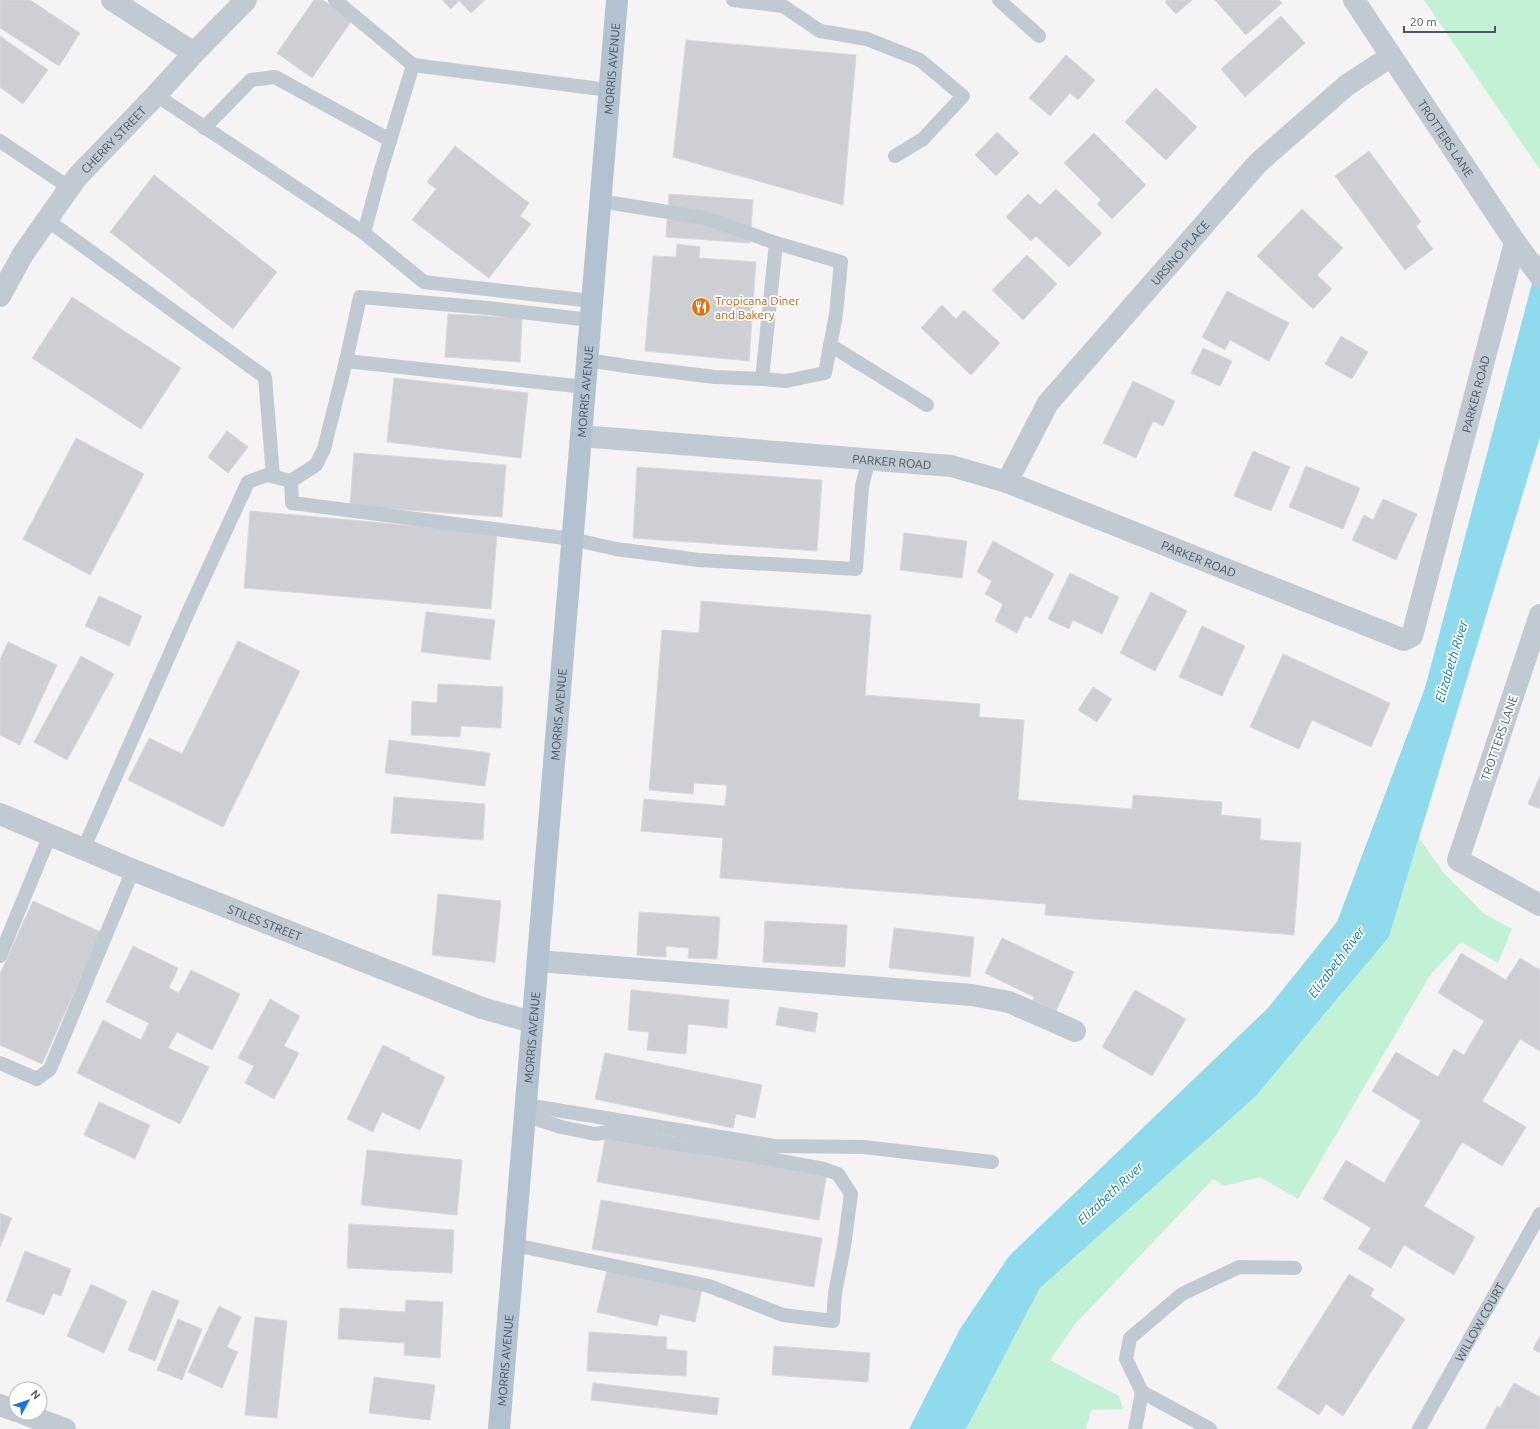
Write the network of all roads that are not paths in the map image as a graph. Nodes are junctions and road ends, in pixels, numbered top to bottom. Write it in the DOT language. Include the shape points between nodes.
graph roads {
  1 [pos="112,0"];
  2 [pos="246,0"];
  3 [pos="335,0"];
  4 [pos="616,0"];
  5 [pos="733,0"];
  6 [pos="999,0"];
  7 [pos="1354,0"];
  8 [pos="1039,36"];
  9 [pos="194,53"];
  10 [pos="1390,56"];
  11 [pos="413,65"];
  12 [pos="609,90"];
  13 [pos="156,95"];
  14 [pos="204,128"];
  15 [pos="390,140"];
  16 [pos="0,141"];
  17 [pos="895,156"];
  18 [pos="70,188"];
  19 [pos="600,201"];
  20 [pos="47,220"];
  21 [pos="364,233"];
  22 [pos="1515,242"];
  23 [pos="776,243"];
  24 [pos="1537,273"];
  25 [pos="3,282"];
  26 [pos="591,310"];
  27 [pos="830,345"];
  28 [pos="587,360"];
  29 [pos="346,361"];
  30 [pos="762,379"];
  31 [pos="585,387"];
  32 [pos="927,406"];
  33 [pos="581,436"];
  34 [pos="869,459"];
  35 [pos="273,476"];
  36 [pos="291,481"];
  37 [pos="1007,482"];
  38 [pos="572,540"];
  39 [pos="1540,615"];
  40 [pos="0,814"];
  41 [pos="50,835"];
  42 [pos="82,850"];
  43 [pos="133,870"];
  44 [pos="1540,905"];
  45 [pos="0,956"];
  46 [pos="538,961"];
  47 [pos="532,1022"];
  48 [pos="1075,1031"];
  49 [pos="0,1063"];
  50 [pos="526,1110"];
  51 [pos="992,1162"];
  52 [pos="1540,1214"];
  53 [pos="515,1245"];
  54 [pos="1295,1268"];
  55 [pos="1142,1392"];
  56 [pos="42,1421"];
  57 [pos="63,1429"];
  58 [pos="499,1429"];
  59 [pos="1135,1429"];
  60 [pos="1210,1429"];
  61 [pos="1419,1429"];
  1 -- 9 [label="street"];
  2 -- 9 [label="street, CHERRY STREET"];
  3 -- 11 [label="lane"];
  4 -- 12 [label="main road, MORRIS AVENUE"];
  5 -- 17 [label="lane" via="783,6 820,31 867,39 920,60 963,96 923,139"];
  6 -- 8 [label="lane"];
  7 -- 10 [label="street, TROTTERS LANE"];
  9 -- 13 [label="street, CHERRY STREET"];
  10 -- 22 [label="street, TROTTERS LANE"];
  10 -- 37 [label="street, URSINO PLACE" via="1347,85 1258,163 1048,402"];
  11 -- 12 [label="lane"];
  11 -- 15 [label="lane"];
  12 -- 19 [label="main road, MORRIS AVENUE"];
  13 -- 14 [label="lane"];
  13 -- 18 [label="street, CHERRY STREET" via="77,177"];
  14 -- 15 [label="lane" via="251,80 275,77"];
  14 -- 21 [label="lane"];
  15 -- 21 [label="lane"];
  16 -- 18 [label="lane"];
  18 -- 20 [label="street, CHERRY STREET"];
  19 -- 23 [label="lane" via="705,218"];
  19 -- 26 [label="main road, MORRIS AVENUE"];
  20 -- 25 [label="street, CHERRY STREET"];
  20 -- 35 [label="lane" via="265,377"];
  21 -- 26 [label="lane" via="424,282"];
  22 -- 24 [label="street, TROTTERS LANE"];
  22 -- 37 [label="street, PARKER ROAD" via="1412,636 1404,640"];
  23 -- 27 [label="lane" via="841,262"];
  23 -- 30 [label="lane"];
  26 -- 28 [label="main road, MORRIS AVENUE"];
  26 -- 29 [label="lane" via="488,308 360,297"];
  27 -- 30 [label="lane" via="825,373 786,381"];
  27 -- 32 [label="lane"];
  28 -- 30 [label="lane" via="715,377"];
  28 -- 31 [label="main road, MORRIS AVENUE"];
  29 -- 31 [label="lane"];
  29 -- 36 [label="lane" via="324,449 316,465"];
  31 -- 33 [label="main road, MORRIS AVENUE"];
  33 -- 34 [label="street, PARKER ROAD"];
  33 -- 38 [label="main road, MORRIS AVENUE"];
  34 -- 37 [label="street, PARKER ROAD" via="952,466"];
  34 -- 38 [label="lane" via="862,486 856,569 699,560 616,549"];
  35 -- 36 [label="lane"];
  35 -- 42 [label="lane" via="267,475 248,482"];
  36 -- 38 [label="lane" via="292,503"];
  38 -- 46 [label="main road, MORRIS AVENUE"];
  39 -- 44 [label="street, TROTTERS LANE" via="1458,860"];
  40 -- 41 [label="street, STILES STREET"];
  41 -- 42 [label="street, STILES STREET"];
  41 -- 45 [label="lane"];
  42 -- 43 [label="street, STILES STREET"];
  43 -- 47 [label="street, STILES STREET" via="482,1008"];
  43 -- 49 [label="lane" via="50,1069 37,1079"];
  46 -- 47 [label="main road, MORRIS AVENUE"];
  46 -- 48 [label="street" via="972,995 1009,1002"];
  47 -- 50 [label="main road, MORRIS AVENUE"];
  50 -- 51 [label="lane" via="775,1146 864,1146"];
  50 -- 53 [label="main road, MORRIS AVENUE"];
  50 -- 53 [label="lane" via="561,1127 595,1134 608,1132 824,1169 838,1174 851,1194 833,1321 783,1315 708,1286"];
  52 -- 61 [label="lane, WILLOW COURT"];
  53 -- 58 [label="main road, MORRIS AVENUE"];
  54 -- 55 [label="lane" via="1239,1267 1182,1294 1130,1338 1126,1359"];
  55 -- 59 [label="lane"];
  55 -- 60 [label="lane"];
  56 -- 57 [label="street"];
}
